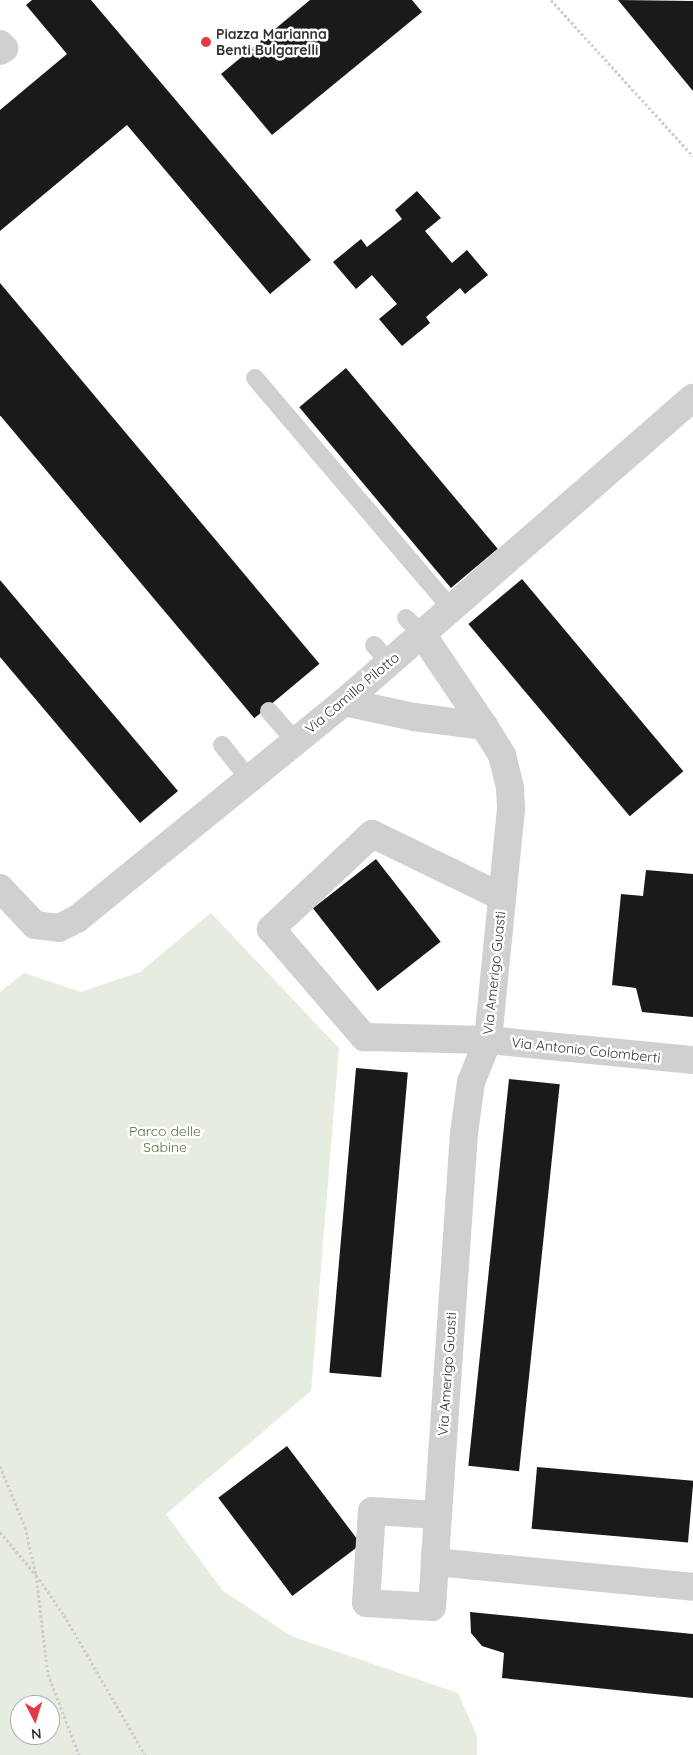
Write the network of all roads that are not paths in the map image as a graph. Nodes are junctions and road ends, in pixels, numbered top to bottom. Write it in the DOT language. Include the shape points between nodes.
graph roads {
  1 [pos="0,44"];
  2 [pos="0,51"];
  3 [pos="255,378"];
  4 [pos="693,398"];
  5 [pos="451,608"];
  6 [pos="414,626"];
  7 [pos="344,702"];
  8 [pos="269,711"];
  9 [pos="484,726"];
  10 [pos="295,741"];
  11 [pos="222,745"];
  12 [pos="249,779"];
  13 [pos="0,888"];
  14 [pos="502,897"];
  15 [pos="488,1040"];
  16 [pos="693,1060"];
  17 [pos="438,1515"];
  18 [pos="435,1562"];
  19 [pos="693,1586"];
  1 -- 2 [label="street" via="4,48"];
  3 -- 5 [label="lane"];
  4 -- 5 [label="street, Via Camillo Pilotto"];
  5 -- 6 [label="street, Via Camillo Pilotto"];
  6 -- 7 [label="street, Via Camillo Pilotto" via="382,653"];
  6 -- 9 [label="street, Via Amerigo Guasti"];
  7 -- 9 [label="street" via="414,717"];
  7 -- 10 [label="street, Via Camillo Pilotto"];
  8 -- 10 [label="lane"];
  9 -- 14 [label="street, Via Amerigo Guasti" via="502,755 509,782 511,809"];
  10 -- 12 [label="street, Via Camillo Pilotto"];
  11 -- 12 [label="lane"];
  12 -- 13 [label="street, Via Camillo Pilotto" via="70,924 47,928 35,925"];
  14 -- 15 [label="street, Via Amerigo Guasti"];
  14 -- 15 [label="street, Via Antonio Colomberti" via="372,834 271,929 364,1037"];
  15 -- 16 [label="street, Via Antonio Colomberti"];
  15 -- 17 [label="street, Via Amerigo Guasti" via="470,1082 464,1132"];
  17 -- 18 [label="street, Via Amerigo Guasti"];
  17 -- 18 [label="street, Via Amerigo Guasti" via="372,1511 366,1603 432,1606"];
  18 -- 19 [label="street"];
}
